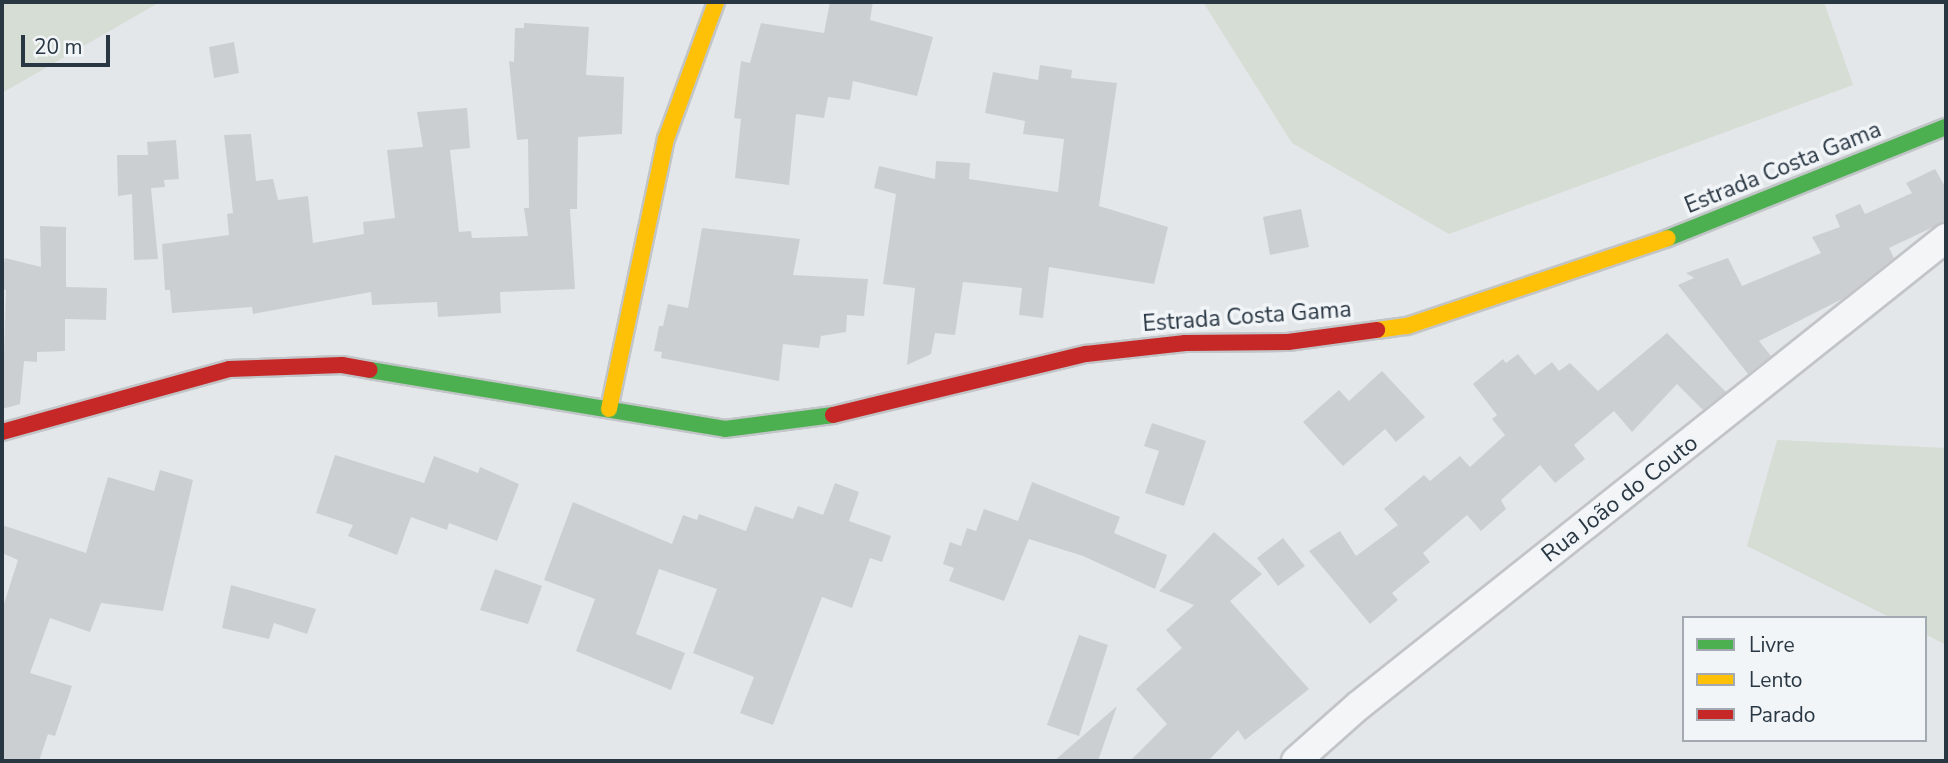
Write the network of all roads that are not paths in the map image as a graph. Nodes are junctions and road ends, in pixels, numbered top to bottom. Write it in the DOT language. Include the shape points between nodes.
graph roads {
  1 [pos="716,2"];
  2 [pos="1946,127"];
  3 [pos="1946,238"];
  4 [pos="609,410"];
  5 [pos="2,432"];
  6 [pos="1296,761"];
  1 -- 4 [label="main road" via="666,139"];
  2 -- 4 [label="main road, Estrada Costa Gama" via="1681,234 1407,326 1288,342 1185,343 1086,354 852,412 725,429"];
  3 -- 6 [label="street, Rua João do Couto" via="1369,697"];
  4 -- 5 [label="main road, Estrada Costa Gama" via="342,365 229,369"];
}
